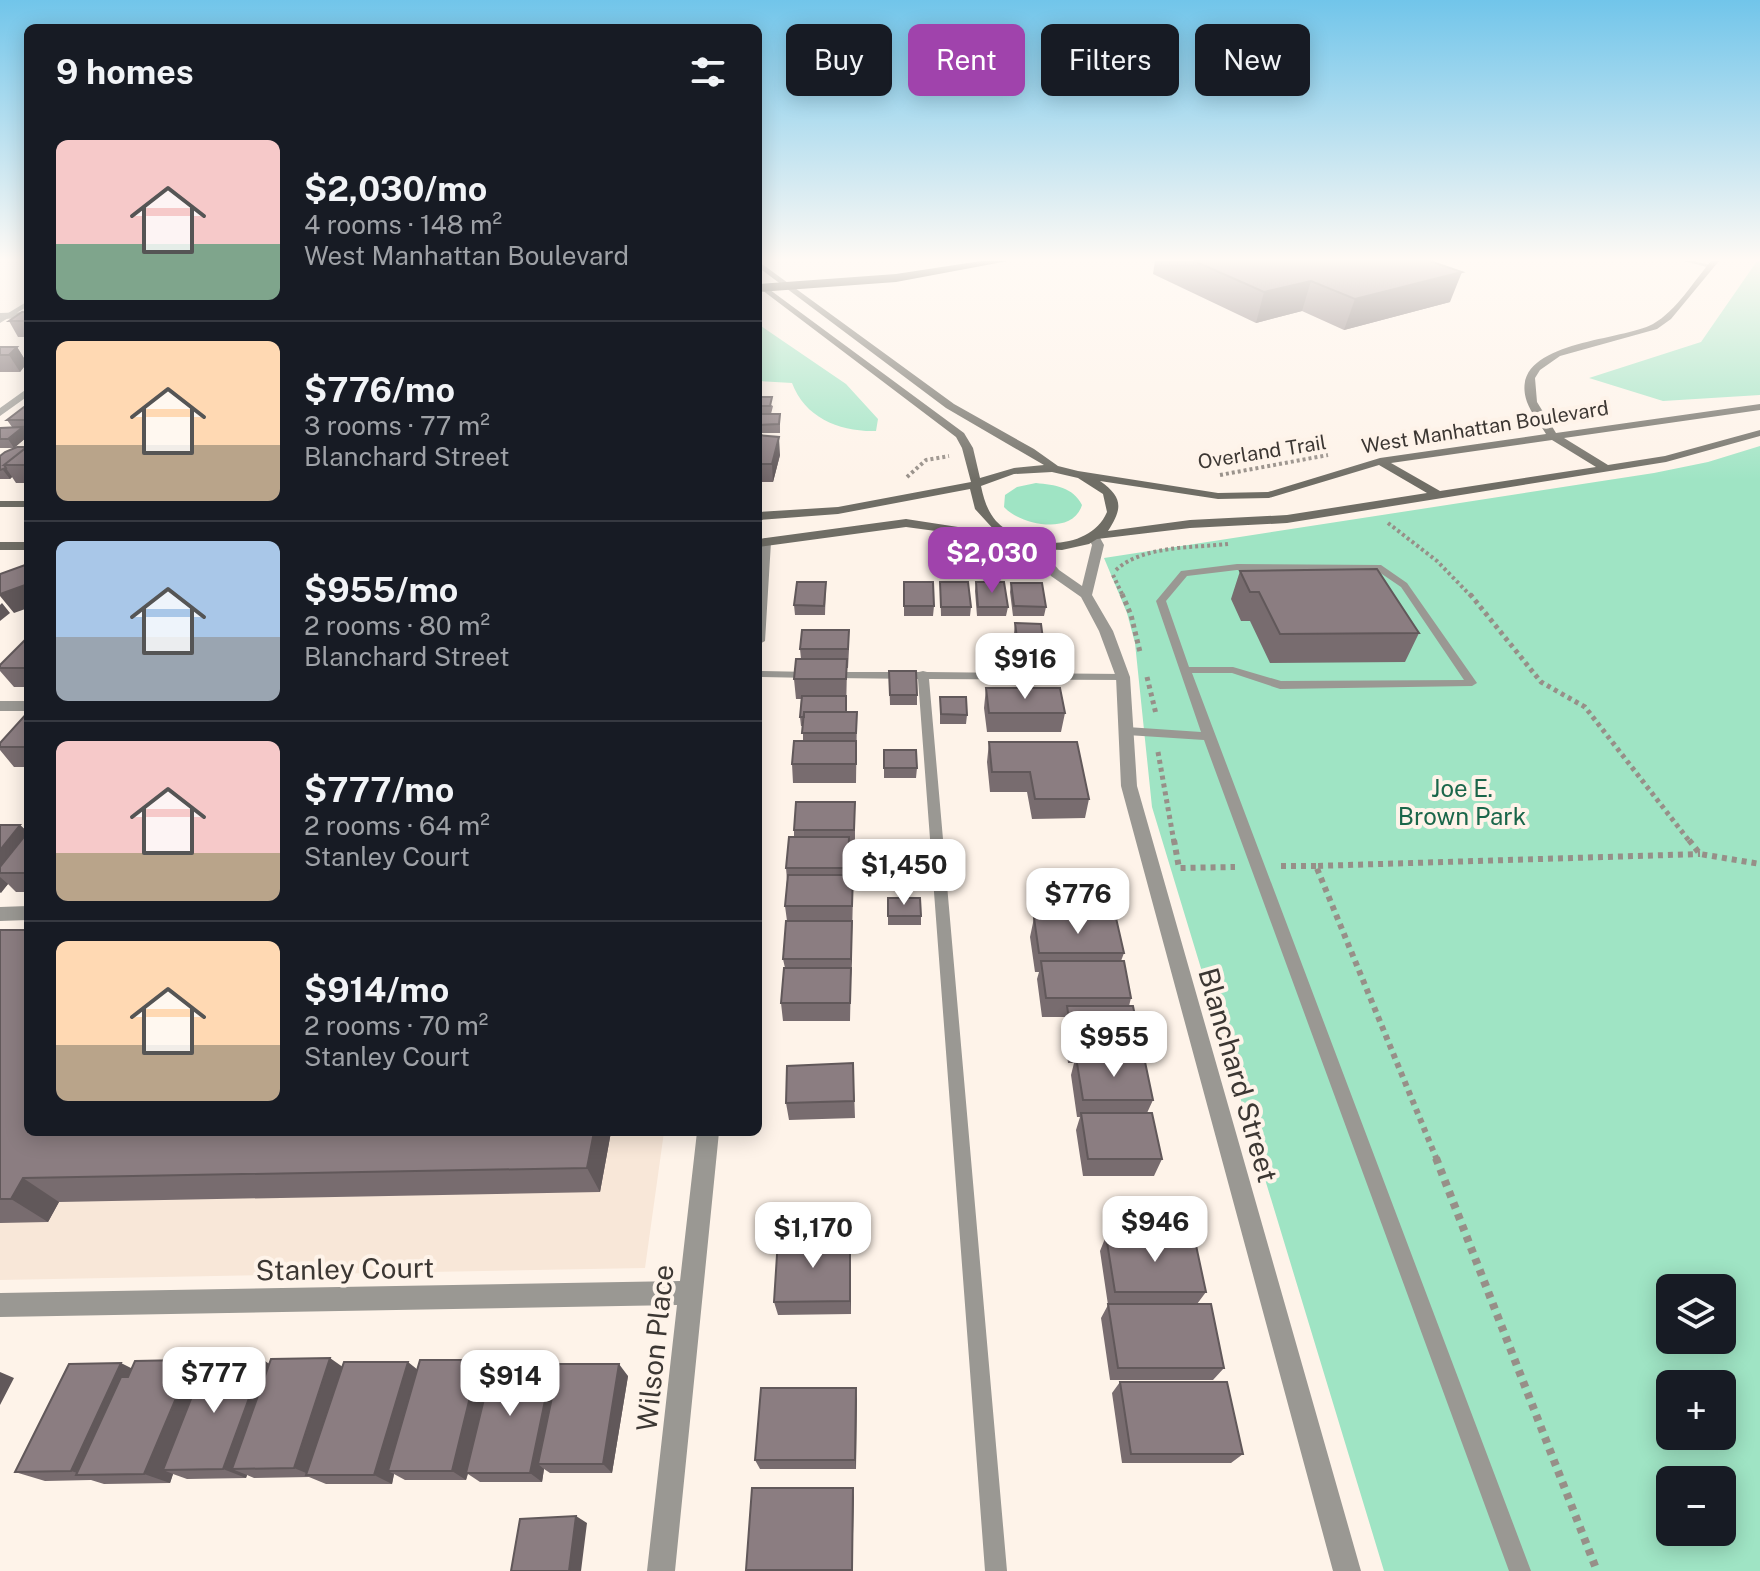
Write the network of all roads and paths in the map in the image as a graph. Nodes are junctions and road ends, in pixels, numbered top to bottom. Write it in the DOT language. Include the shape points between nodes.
graph roads {
  1 [pos="825,334"];
  2 [pos="853,334"];
  3 [pos="1632,334"];
  4 [pos="24,394"];
  5 [pos="1760,407"];
  6 [pos="0,413"];
  7 [pos="24,432"];
  8 [pos="0,433"];
  9 [pos="1760,433"];
  10 [pos="1552,435"];
  11 [pos="1333,454"];
  12 [pos="941,456"];
  13 [pos="926,460"];
  14 [pos="1380,461"];
  15 [pos="1055,469"];
  16 [pos="1607,469"];
  17 [pos="1078,474"];
  18 [pos="1216,475"];
  19 [pos="976,485"];
  20 [pos="1436,494"];
  21 [pos="0,504"];
  22 [pos="24,504"];
  23 [pos="762,516"];
  24 [pos="1384,520"];
  25 [pos="1097,537"];
  26 [pos="1012,539"];
  27 [pos="762,543"];
  28 [pos="1030,544"];
  29 [pos="0,546"];
  30 [pos="24,546"];
  31 [pos="965,552"];
  32 [pos="1038,578"];
  33 [pos="1086,595"];
  34 [pos="1185,670"];
  35 [pos="762,674"];
  36 [pos="923,674"];
  37 [pos="1123,677"];
  38 [pos="0,706"];
  39 [pos="24,706"];
  40 [pos="1127,731"];
  41 [pos="1208,736"];
  42 [pos="1700,854"];
  43 [pos="1760,864"];
  44 [pos="1278,866"];
  45 [pos="1316,866"];
  46 [pos="1243,867"];
  47 [pos="1179,868"];
  48 [pos="24,913"];
  49 [pos="0,914"];
  50 [pos="708,1136"];
  51 [pos="691,1293"];
  52 [pos="0,1305"];
  53 [pos="661,1571"];
  54 [pos="996,1571"];
  55 [pos="1347,1571"];
  56 [pos="1520,1571"];
  57 [pos="1597,1571"];
  1 -- 19 [label="main road" via="960,435 969,447"];
  2 -- 15 [label="main road" via="952,407"];
  3 -- 10 [label="main road" via="1573,348 1536,368 1530,397"];
  4 -- 6 [label="street"];
  5 -- 10 [label="main road, West Manhattan Boulevard"];
  7 -- 8 [label="lane"];
  9 -- 16 [label="main road" via="1691,454"];
  10 -- 14 [label="main road, West Manhattan Boulevard"];
  10 -- 16 [label="main road"];
  11 -- 18 [label="path, Overland Trail"];
  12 -- 13 [label="path"];
  14 -- 17 [label="main road, West Manhattan Boulevard" via="1293,490 1245,497"];
  14 -- 20 [label="main road"];
  15 -- 17 [label="main road, West Manhattan Boulevard"];
  15 -- 19 [label="main road" via="1008,472"];
  16 -- 20 [label="main road"];
  17 -- 25 [label="main road" via="1109,494 1113,505 1107,527"];
  19 -- 23 [label="main road" via="847,509"];
  19 -- 26 [label="main road" via="977,507"];
  20 -- 25 [label="main road" via="1271,521 1190,524"];
  21 -- 22 [label="main road"];
  24 -- 42 [label="path" via="1462,585 1541,682 1585,707"];
  25 -- 28 [label="main road"];
  25 -- 33 [label="street"];
  26 -- 27 [label="main road" via="906,523"];
  26 -- 28 [label="main road"];
  28 -- 33 [label="street" via="1055,573"];
  29 -- 30 [label="main road"];
  31 -- 32 [label="path"];
  33 -- 37 [label="street, Blanchard Street"];
  34 -- 34 [label="lane" via="1161,601 1184,573 1237,567 1378,567 1404,585 1472,683 1280,685 1233,670"];
  34 -- 41 [label="lane"];
  35 -- 36 [label="lane"];
  36 -- 37 [label="lane"];
  36 -- 54 [label="lane"];
  37 -- 40 [label="street, Blanchard Street"];
  38 -- 39 [label="street"];
  40 -- 41 [label="lane"];
  40 -- 55 [label="street, Blanchard Street" via="1129,786"];
  41 -- 56 [label="lane"];
  42 -- 43 [label="path"];
  42 -- 45 [label="path"];
  44 -- 45 [label="path"];
  45 -- 57 [label="path"];
  46 -- 47 [label="path"];
  48 -- 49 [label="street"];
  50 -- 51 [label="street, Wilson Place"];
  51 -- 52 [label="street, Stanley Court"];
  51 -- 53 [label="street, Wilson Place"];
}
